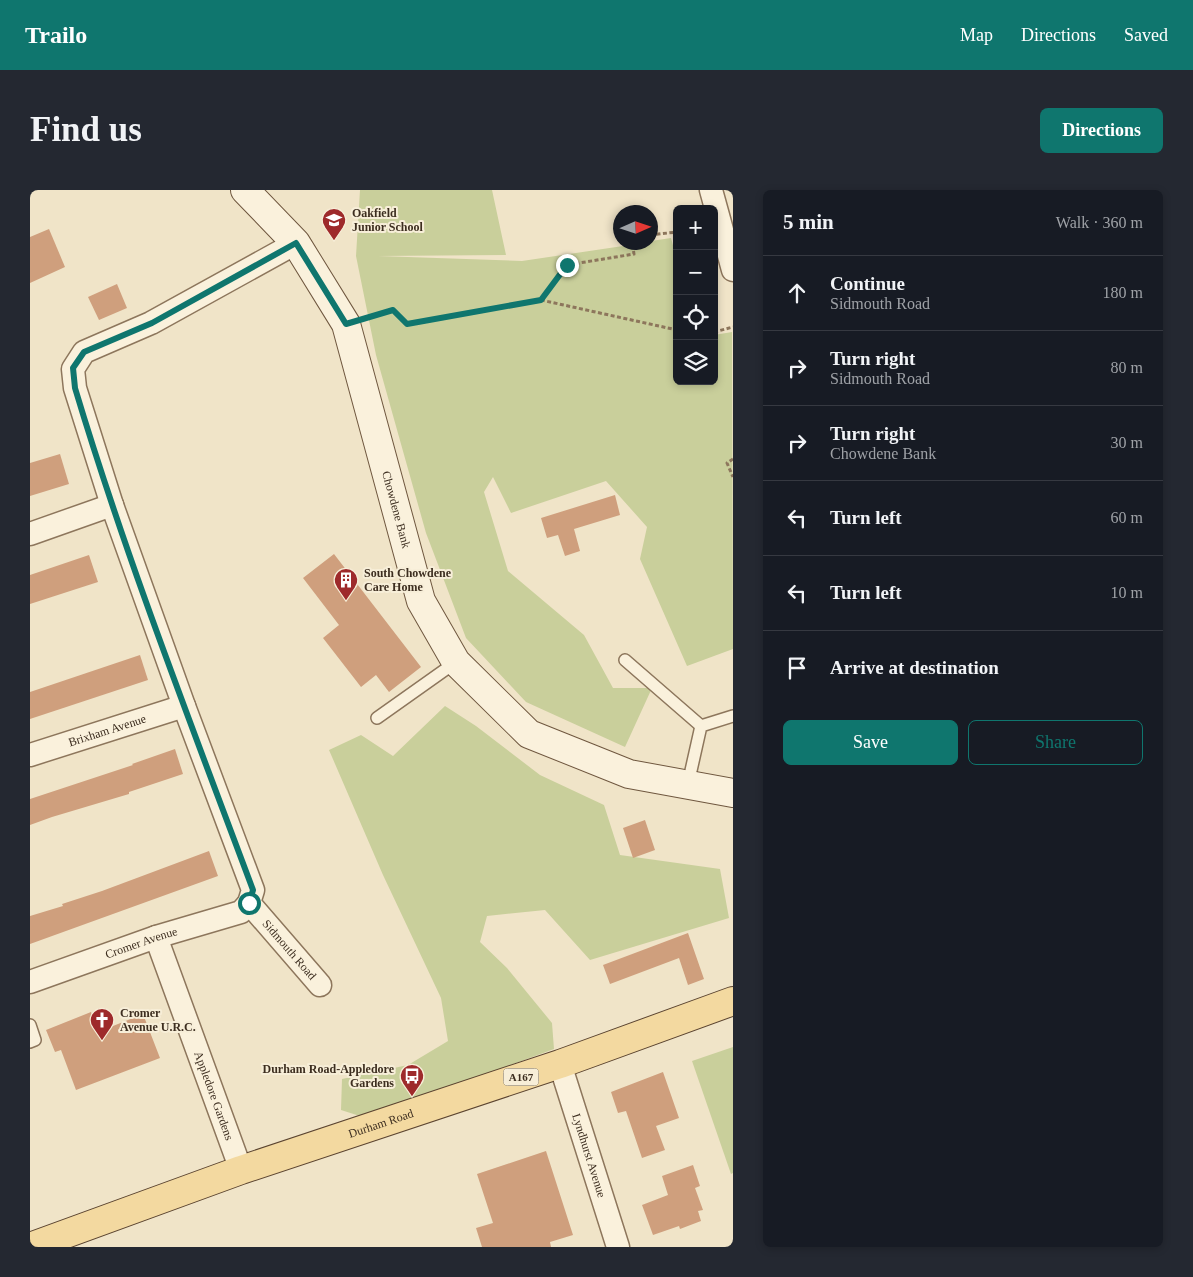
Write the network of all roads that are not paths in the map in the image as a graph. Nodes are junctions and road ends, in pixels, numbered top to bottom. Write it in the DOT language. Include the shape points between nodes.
graph roads {
  1 [pos="245,190"];
  2 [pos="711,190"];
  3 [pos="296,243"];
  4 [pos="730,246"];
  5 [pos="733,270"];
  6 [pos="112,505"];
  7 [pos="30,534"];
  8 [pos="625,660"];
  9 [pos="456,662"];
  10 [pos="184,706"];
  11 [pos="733,716"];
  12 [pos="377,718"];
  13 [pos="702,726"];
  14 [pos="30,755"];
  15 [pos="688,784"];
  16 [pos="733,792"];
  17 [pos="249,903"];
  18 [pos="156,937"];
  19 [pos="30,982"];
  20 [pos="320,986"];
  21 [pos="733,1001"];
  22 [pos="30,1025"];
  23 [pos="30,1042"];
  24 [pos="560,1064"];
  25 [pos="241,1170"];
  26 [pos="42,1245"];
  27 [pos="618,1247"];
  1 -- 3 [label="street, Chowdene Bank"];
  2 -- 4 [label="street"];
  3 -- 6 [label="street" via="152,323 84,352 73,368 75,388"];
  3 -- 9 [label="street, Chowdene Bank" via="346,324 421,601"];
  4 -- 5 [label="street"];
  6 -- 7 [label="street"];
  6 -- 10 [label="street"];
  8 -- 13 [label="lane"];
  9 -- 12 [label="lane"];
  9 -- 15 [label="street, Chowdene Bank" via="529,734 629,774"];
  10 -- 14 [label="street, Brixham Avenue"];
  10 -- 17 [label="street" via="253,890"];
  11 -- 13 [label="lane"];
  13 -- 15 [label="lane"];
  15 -- 16 [label="street, Chowdene Bank"];
  17 -- 18 [label="street, Cromer Avenue" via="241,912"];
  17 -- 20 [label="street, Sidmouth Road"];
  18 -- 19 [label="street, Cromer Avenue"];
  18 -- 25 [label="street, Appledore Gardens"];
  21 -- 24 [label="main road, Durham Road / A167"];
  22 -- 23 [label="lane" via="35,1040"];
  24 -- 25 [label="main road, Durham Road / A167"];
  24 -- 27 [label="street, Lyndhurst Avenue"];
  25 -- 26 [label="main road, Durham Road / A167"];
}
